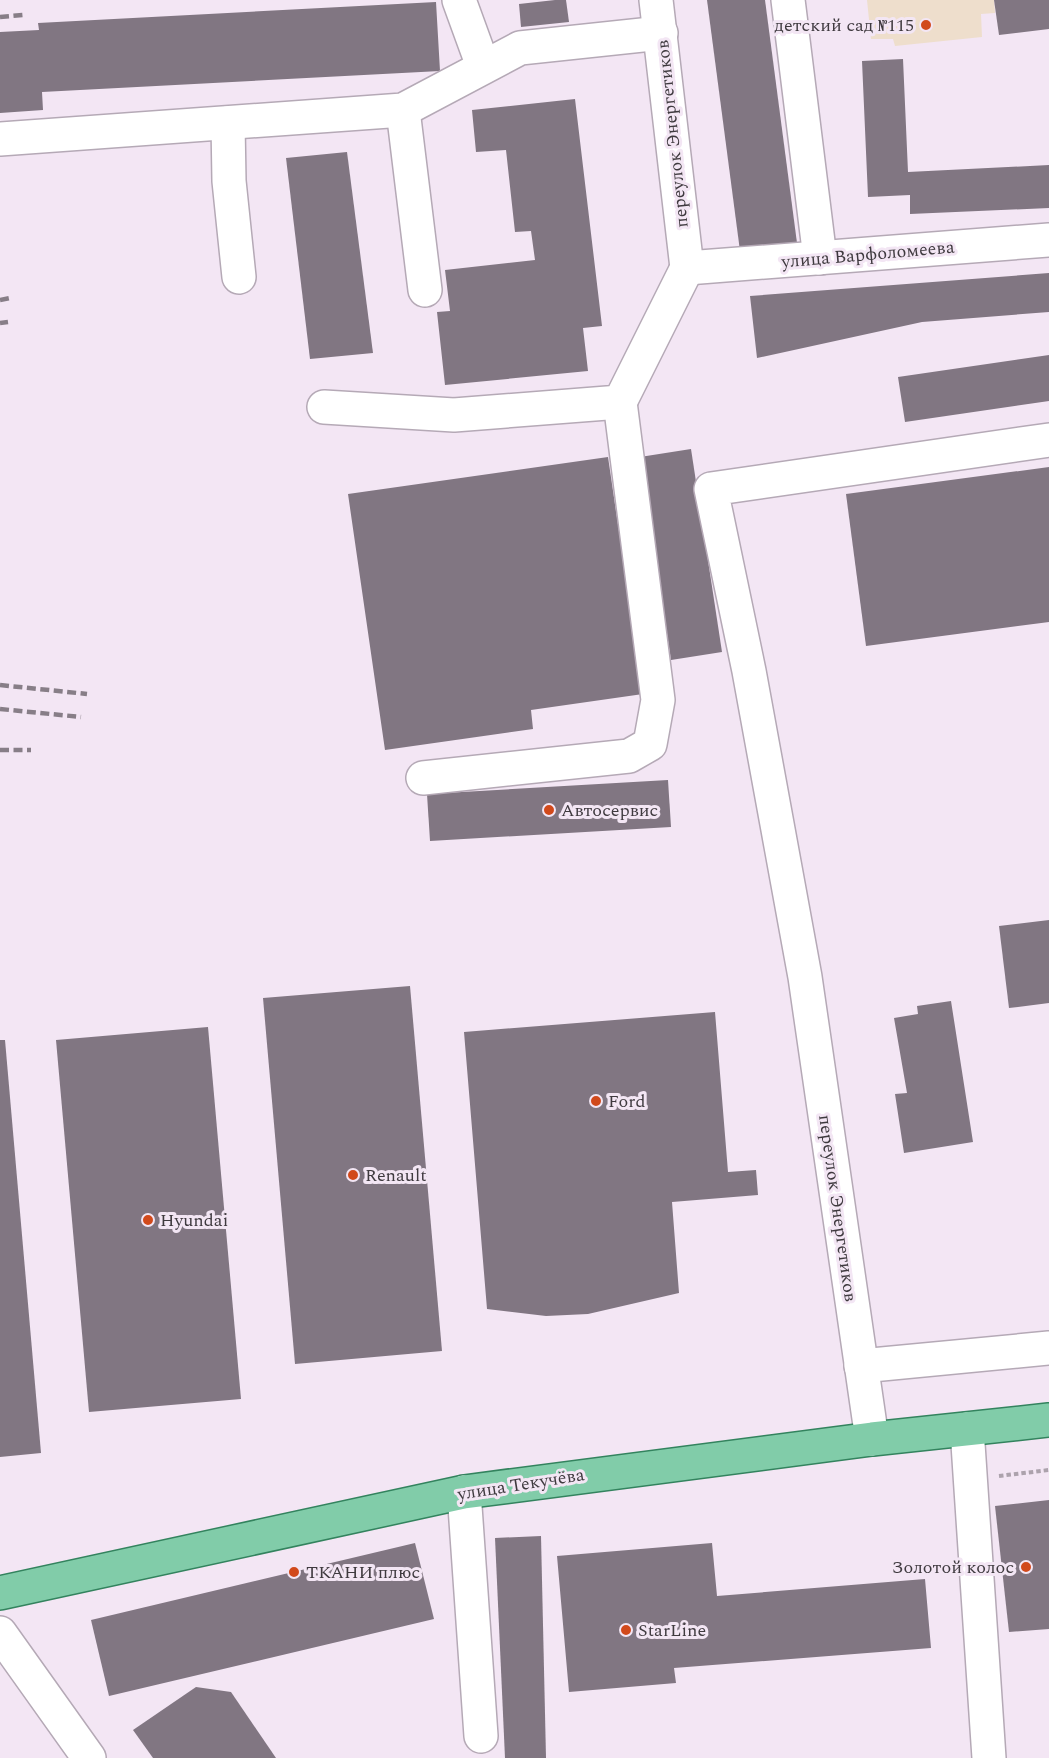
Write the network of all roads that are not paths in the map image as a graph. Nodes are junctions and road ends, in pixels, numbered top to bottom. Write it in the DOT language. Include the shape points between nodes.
graph roads {
  1 [pos="459,0"];
  2 [pos="656,0"];
  3 [pos="788,0"];
  4 [pos="661,33"];
  5 [pos="483,66"];
  6 [pos="403,110"];
  7 [pos="228,123"];
  8 [pos="0,139"];
  9 [pos="1049,240"];
  10 [pos="820,258"];
  11 [pos="687,268"];
  12 [pos="239,277"];
  13 [pos="425,290"];
  14 [pos="620,402"];
  15 [pos="324,407"];
  16 [pos="1049,440"];
  17 [pos="423,778"];
  18 [pos="1049,1348"];
  19 [pos="861,1366"];
  20 [pos="1049,1420"];
  21 [pos="967,1429"];
  22 [pos="872,1439"];
  23 [pos="464,1492"];
  24 [pos="0,1593"];
  25 [pos="0,1633"];
  26 [pos="481,1736"];
  27 [pos="88,1758"];
  28 [pos="989,1758"];
  1 -- 5 [label="street"];
  2 -- 4 [label="street, переулок Энергетиков"];
  3 -- 10 [label="street"];
  4 -- 5 [label="street" via="520,48"];
  4 -- 11 [label="street, переулок Энергетиков"];
  5 -- 6 [label="street"];
  6 -- 7 [label="street"];
  6 -- 13 [label="street"];
  7 -- 8 [label="street"];
  7 -- 12 [label="street" via="229,181"];
  9 -- 10 [label="street, улица Варфоломеева"];
  10 -- 11 [label="street, улица Варфоломеева"];
  11 -- 14 [label="street"];
  14 -- 15 [label="street" via="454,415"];
  14 -- 17 [label="street" via="658,700 650,744 629,756"];
  16 -- 19 [label="street, переулок Энергетиков" via="711,489 805,977"];
  18 -- 19 [label="street"];
  19 -- 22 [label="street, переулок Энергетиков"];
  20 -- 21 [label="main road, улица Текучёва"];
  21 -- 22 [label="main road, улица Текучёва"];
  21 -- 28 [label="street"];
  22 -- 23 [label="main road, улица Текучёва"];
  23 -- 24 [label="main road, улица Текучёва"];
  23 -- 26 [label="street"];
  25 -- 27 [label="street"];
}
